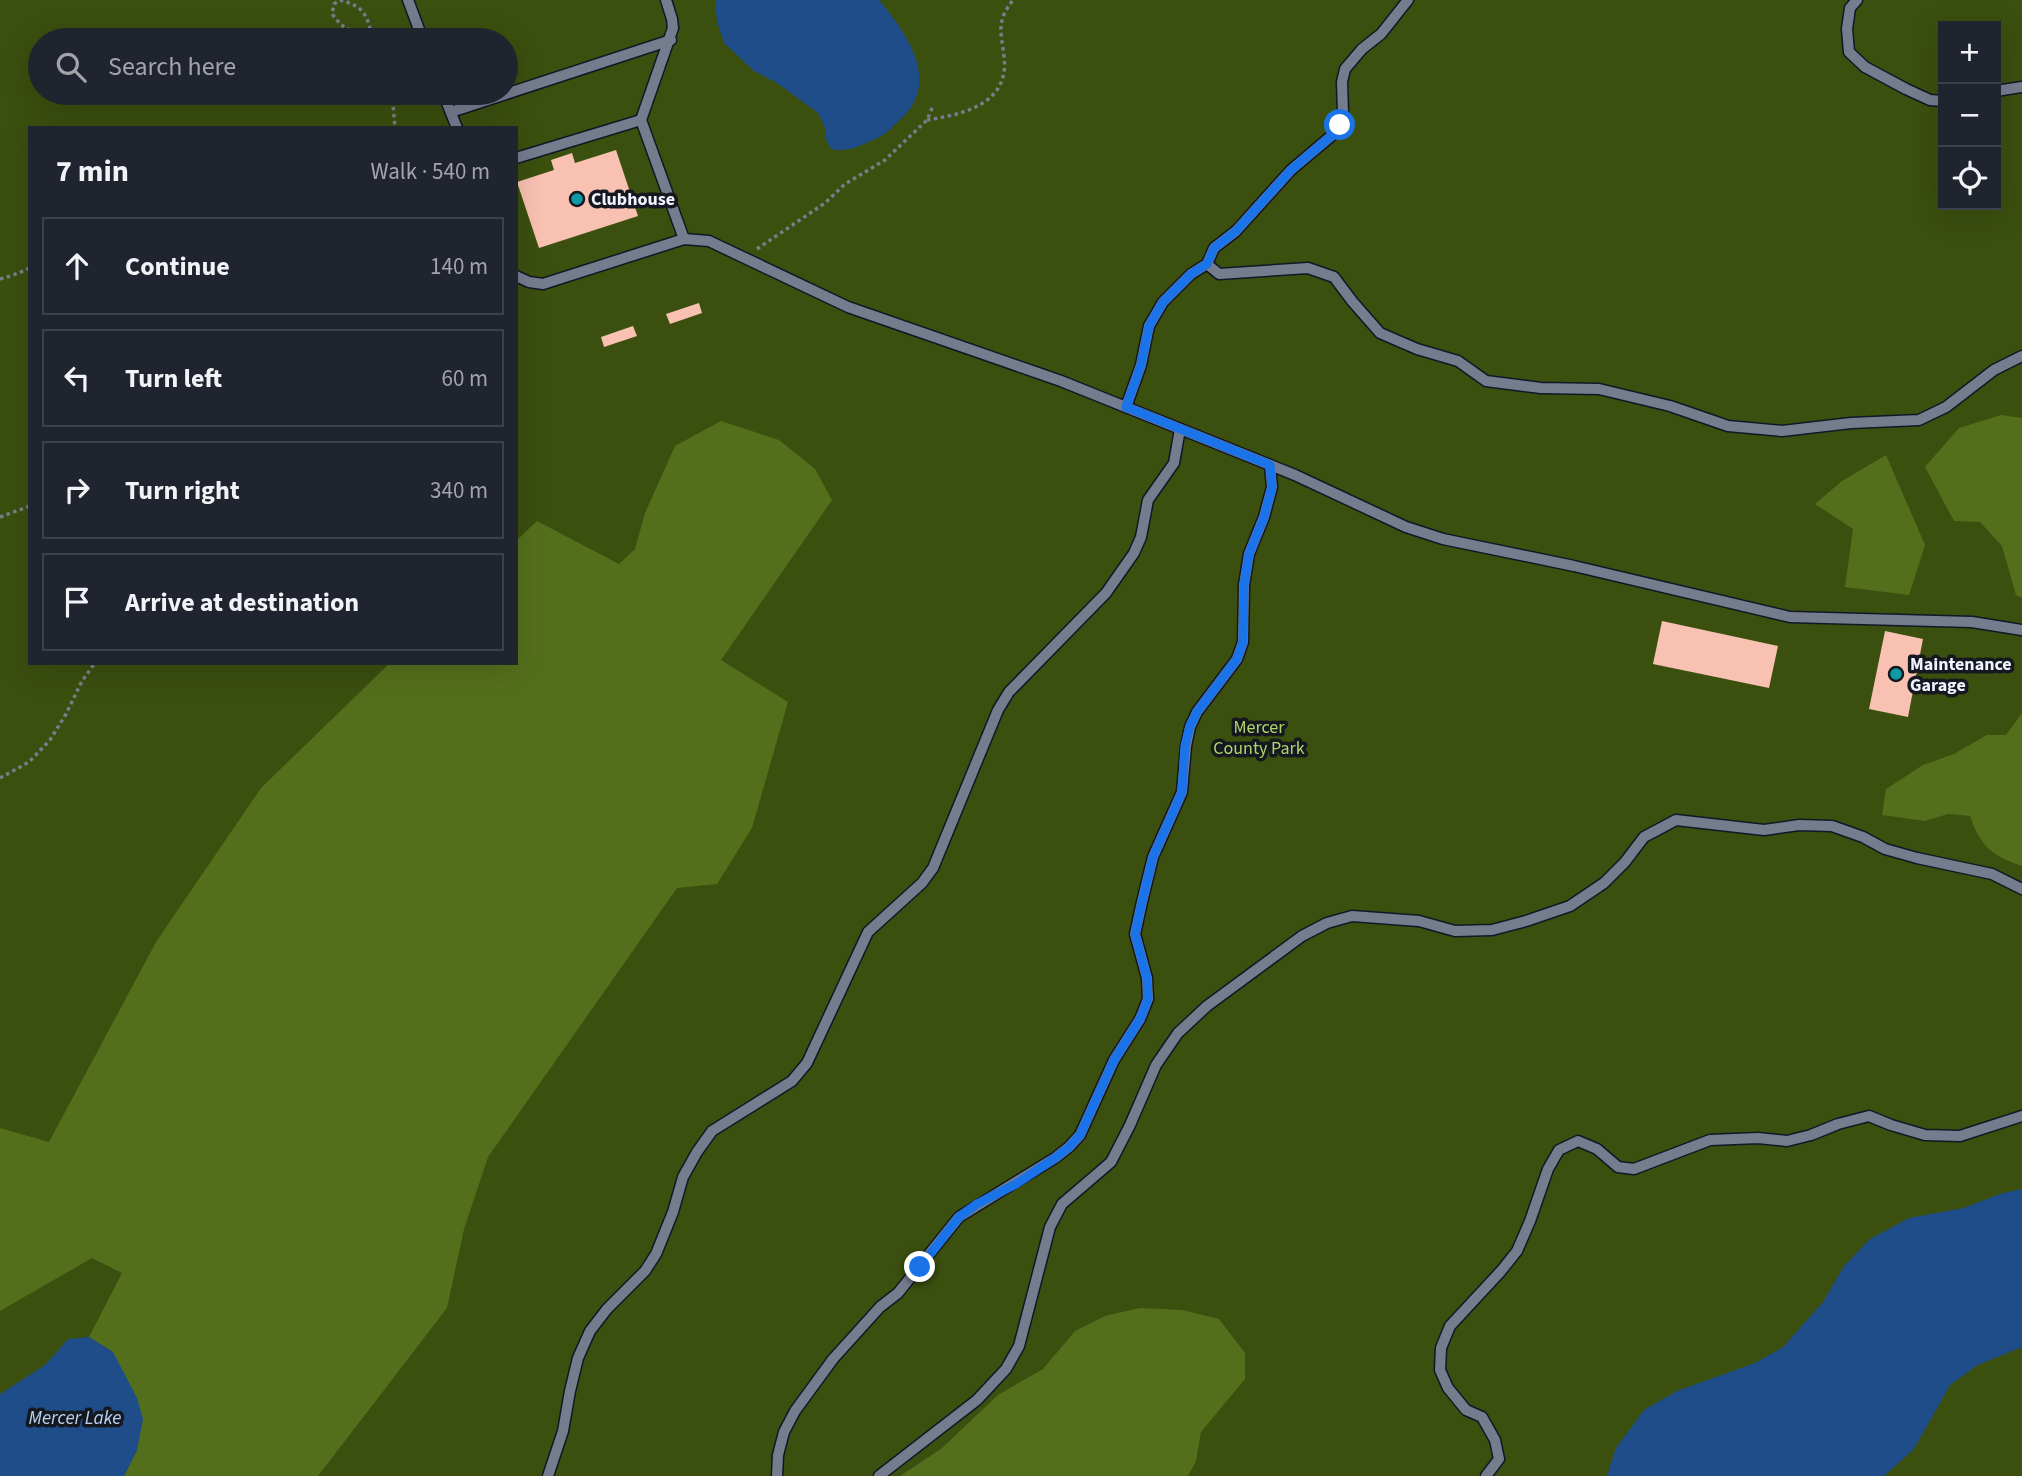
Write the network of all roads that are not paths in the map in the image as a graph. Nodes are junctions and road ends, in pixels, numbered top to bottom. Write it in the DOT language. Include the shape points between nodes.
graph roads {
  1 [pos="408,0"];
  2 [pos="666,0"];
  3 [pos="1408,0"];
  4 [pos="1857,0"];
  5 [pos="418,28"];
  6 [pos="671,40"];
  7 [pos="2022,87"];
  8 [pos="518,90"];
  9 [pos="2001,90"];
  10 [pos="1938,101"];
  11 [pos="448,105"];
  12 [pos="472,105"];
  13 [pos="451,112"];
  14 [pos="641,120"];
  15 [pos="456,126"];
  16 [pos="518,157"];
  17 [pos="684,239"];
  18 [pos="1207,264"];
  19 [pos="518,277"];
  20 [pos="2022,356"];
  21 [pos="1126,407"];
  22 [pos="1180,429"];
  23 [pos="1270,465"];
  24 [pos="2022,630"];
  25 [pos="2022,889"];
  26 [pos="2022,1116"];
  27 [pos="548,1476"];
  28 [pos="777,1476"];
  29 [pos="879,1476"];
  30 [pos="1486,1476"];
  1 -- 5 [label="lane"];
  2 -- 6 [label="lane" via="673,19"];
  3 -- 18 [label="lane" via="1345,69 1343,113 1336,132 1214,248"];
  4 -- 10 [label="lane" via="1850,8 1849,52 1865,67"];
  6 -- 8 [label="lane"];
  6 -- 14 [label="lane"];
  7 -- 9 [label="lane"];
  11 -- 13 [label="lane"];
  12 -- 13 [label="lane"];
  13 -- 15 [label="lane"];
  14 -- 16 [label="lane"];
  14 -- 17 [label="lane"];
  17 -- 19 [label="lane" via="543,284"];
  17 -- 21 [label="lane" via="709,242 848,307"];
  18 -- 20 [label="lane" via="1219,274 1308,268 1334,277 1380,333 1458,360 1486,381 1599,389 1728,426 1782,431 1919,420"];
  18 -- 21 [label="lane" via="1163,302 1149,326"];
  21 -- 22 [label="lane"];
  22 -- 23 [label="lane"];
  22 -- 27 [label="lane" via="1174,463 1148,500 1134,553 1106,593 1009,692 933,868 868,932 807,1063 792,1081 712,1131 697,1152 683,1177 656,1254 590,1331"];
  23 -- 24 [label="lane" via="1406,527 1443,539 1790,617 1972,621"];
  23 -- 28 [label="lane" via="1272,487 1249,554 1244,585 1243,642 1237,659 1190,726 1182,792 1153,857 1142,902 1135,934 1148,999 1140,1019 1114,1060 1080,1135 1034,1172 959,1217 898,1293 827,1367 784,1432"];
  25 -- 29 [label="lane" via="1992,874 1885,849 1832,826 1764,830 1676,820 1644,837 1604,883 1570,906 1527,920 1492,930 1455,931 1419,920 1352,916 1327,923 1302,936 1207,1006 1178,1033 1156,1065 1111,1162 1062,1204 1050,1227 1019,1346 1006,1369 977,1400"];
  26 -- 30 [label="lane" via="1960,1136 1925,1135 1869,1116 1787,1141 1710,1140 1634,1169 1618,1167 1597,1149 1578,1141 1559,1150 1517,1251 1450,1326 1441,1348 1440,1370 1448,1388 1466,1409 1482,1417 1495,1440 1499,1459"];
}
